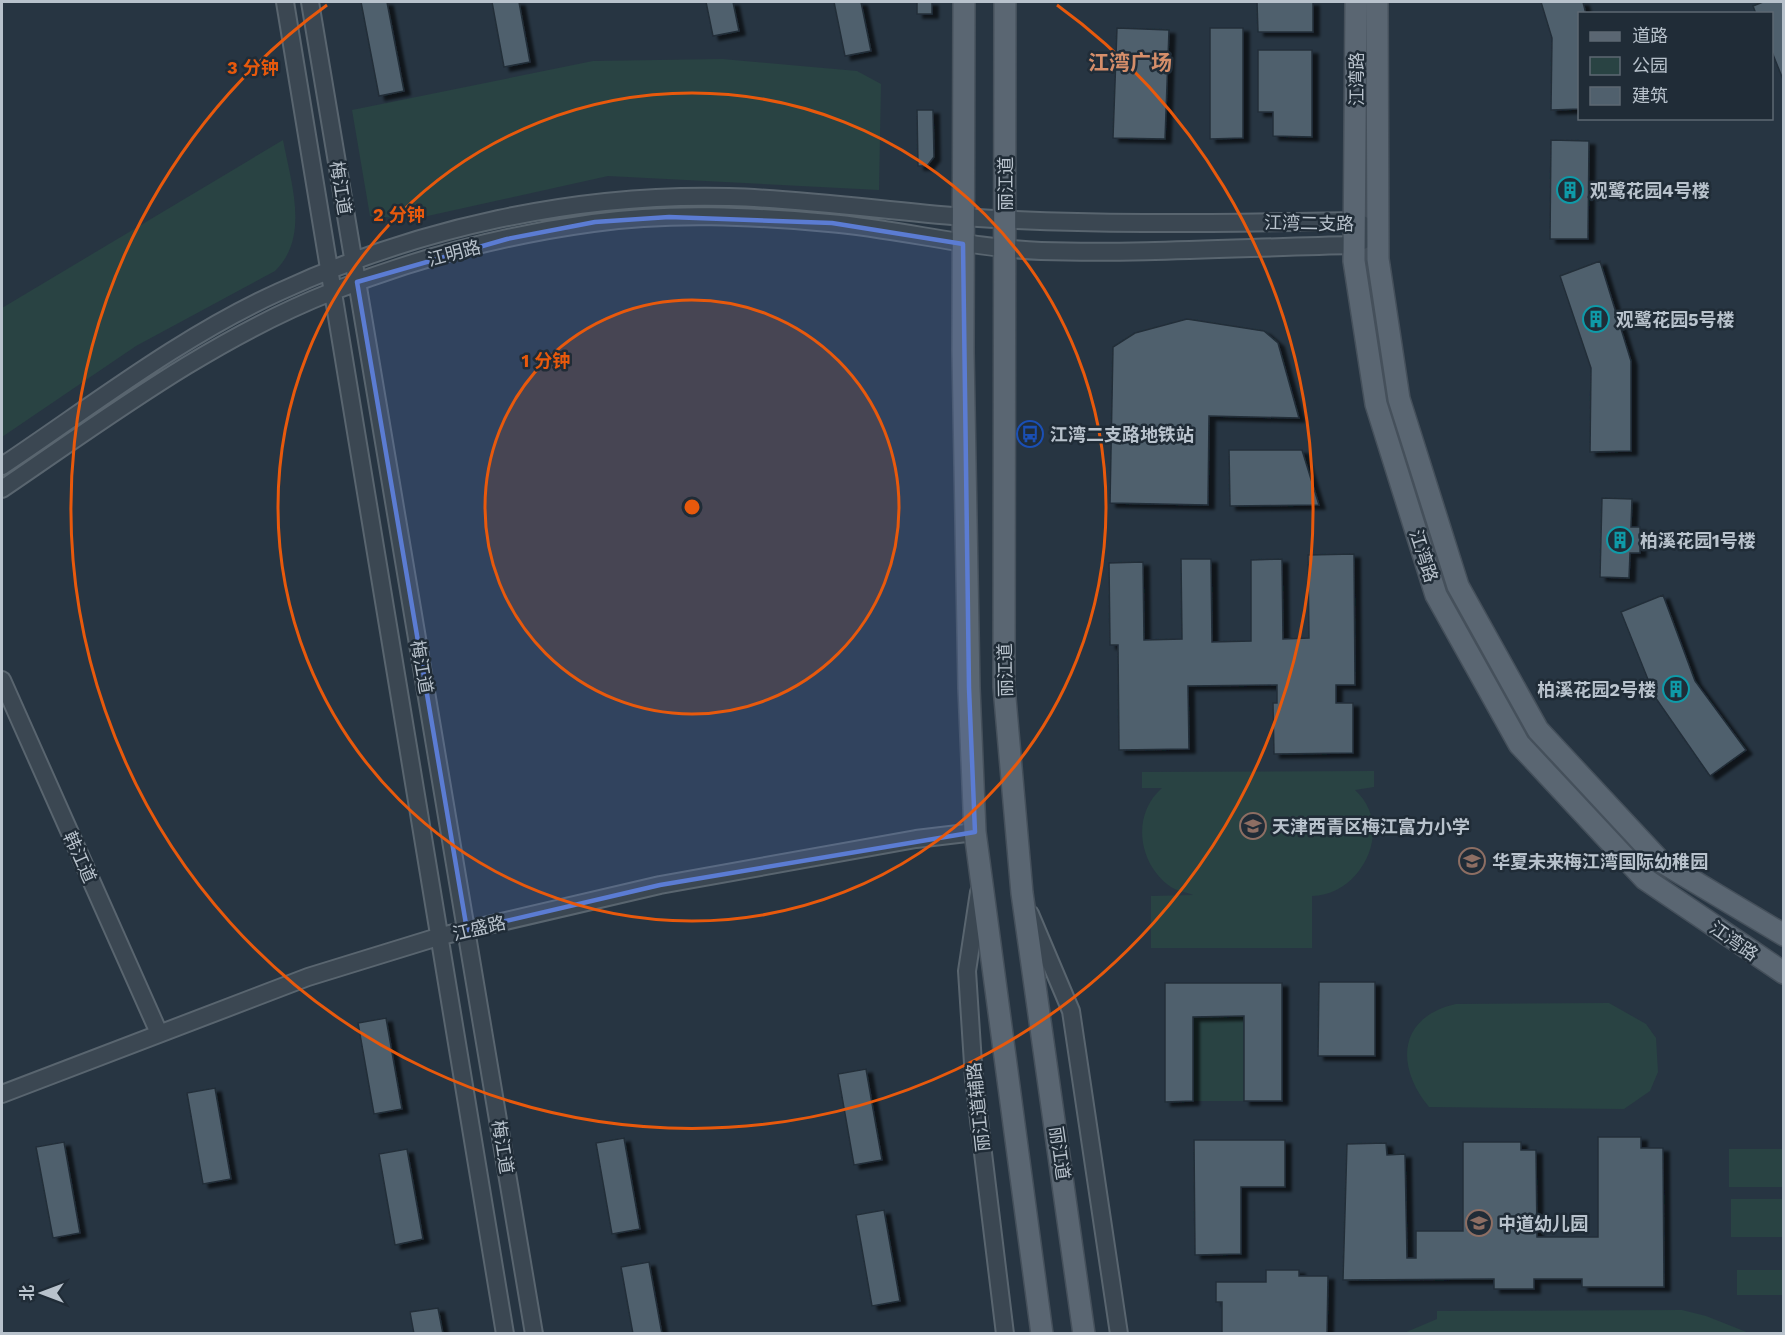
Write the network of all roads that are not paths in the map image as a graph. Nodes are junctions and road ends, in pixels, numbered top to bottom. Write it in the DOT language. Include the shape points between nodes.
graph roads {
  1 [pos="285,2"];
  2 [pos="310,2"];
  3 [pos="964,2"];
  4 [pos="1005,2"];
  5 [pos="1356,2"];
  6 [pos="1377,2"];
  7 [pos="963,217"];
  8 [pos="1005,219"];
  9 [pos="1355,221"];
  10 [pos="1378,233"];
  11 [pos="963,244"];
  12 [pos="1355,245"];
  13 [pos="1004,248"];
  14 [pos="353,262"];
  15 [pos="328,271"];
  16 [pos="357,282"];
  17 [pos="333,291"];
  18 [pos="2,466"];
  19 [pos="2,489"];
  20 [pos="2,680"];
  21 [pos="975,832"];
  22 [pos="981,880"];
  23 [pos="1022,893"];
  24 [pos="467,930"];
  25 [pos="1784,935"];
  26 [pos="441,936"];
  27 [pos="1784,973"];
  28 [pos="159,1033"];
  29 [pos="2,1094"];
  30 [pos="505,1334"];
  31 [pos="534,1334"];
  32 [pos="1005,1334"];
  33 [pos="1042,1334"];
  34 [pos="1084,1334"];
  35 [pos="1119,1334"];
  1 -- 15 [label="street, 梅江道"];
  2 -- 14 [label="street, 梅江道"];
  3 -- 7 [label="main road, 丽江道"];
  4 -- 8 [label="main road, 丽江道"];
  5 -- 9 [label="main road, 江湾路"];
  6 -- 10 [label="main road, 江湾路"];
  7 -- 8 [label="street, 江湾二支路"];
  7 -- 11 [label="main road, 丽江道"];
  7 -- 14 [label="street, 江明路" via="789,200 643,200 563,208 472,225 397,245"];
  8 -- 9 [label="street, 江湾二支路" via="1134,225"];
  8 -- 13 [label="main road, 丽江道"];
  9 -- 10 [label="street, 江湾二支路"];
  9 -- 12 [label="main road, 江湾路"];
  10 -- 12 [label="street, 江湾二支路"];
  10 -- 25 [label="main road, 江湾路" via="1378,259 1399,399 1458,586 1538,730 1660,861"];
  11 -- 13 [label="street, 江湾二支路"];
  11 -- 16 [label="street, 江明路" via="832,223 658,218 595,222 507,239"];
  11 -- 21 [label="main road, 丽江道" via="969,688"];
  12 -- 13 [label="street, 江湾二支路"];
  12 -- 27 [label="main road, 江湾路" via="1354,261 1376,404 1436,595 1519,744 1645,879"];
  13 -- 23 [label="main road, 丽江道" via="1004,687"];
  14 -- 15 [label="street, 江明路"];
  14 -- 16 [label="street, 梅江道"];
  15 -- 17 [label="street, 梅江道"];
  15 -- 18 [label="street, 江明路" via="207,328"];
  16 -- 17 [label="street, 江明路"];
  16 -- 24 [label="street, 梅江道"];
  17 -- 19 [label="street, 江明路" via="237,335"];
  17 -- 26 [label="street, 梅江道"];
  20 -- 28 [label="street, 韩江道"];
  21 -- 22 [label="main road, 丽江道"];
  21 -- 24 [label="street, 江盛路" via="660,885"];
  22 -- 32 [label="street, 丽江道辅路" via="967,971 974,1079"];
  22 -- 33 [label="main road, 丽江道"];
  23 -- 34 [label="main road, 丽江道"];
  23 -- 35 [label="street" via="1071,1011"];
  24 -- 26 [label="street, 江盛路"];
  24 -- 31 [label="street, 梅江道"];
  26 -- 28 [label="street, 江盛路" via="308,978"];
  26 -- 30 [label="street, 梅江道"];
  28 -- 29 [label="street, 江盛路"];
}
